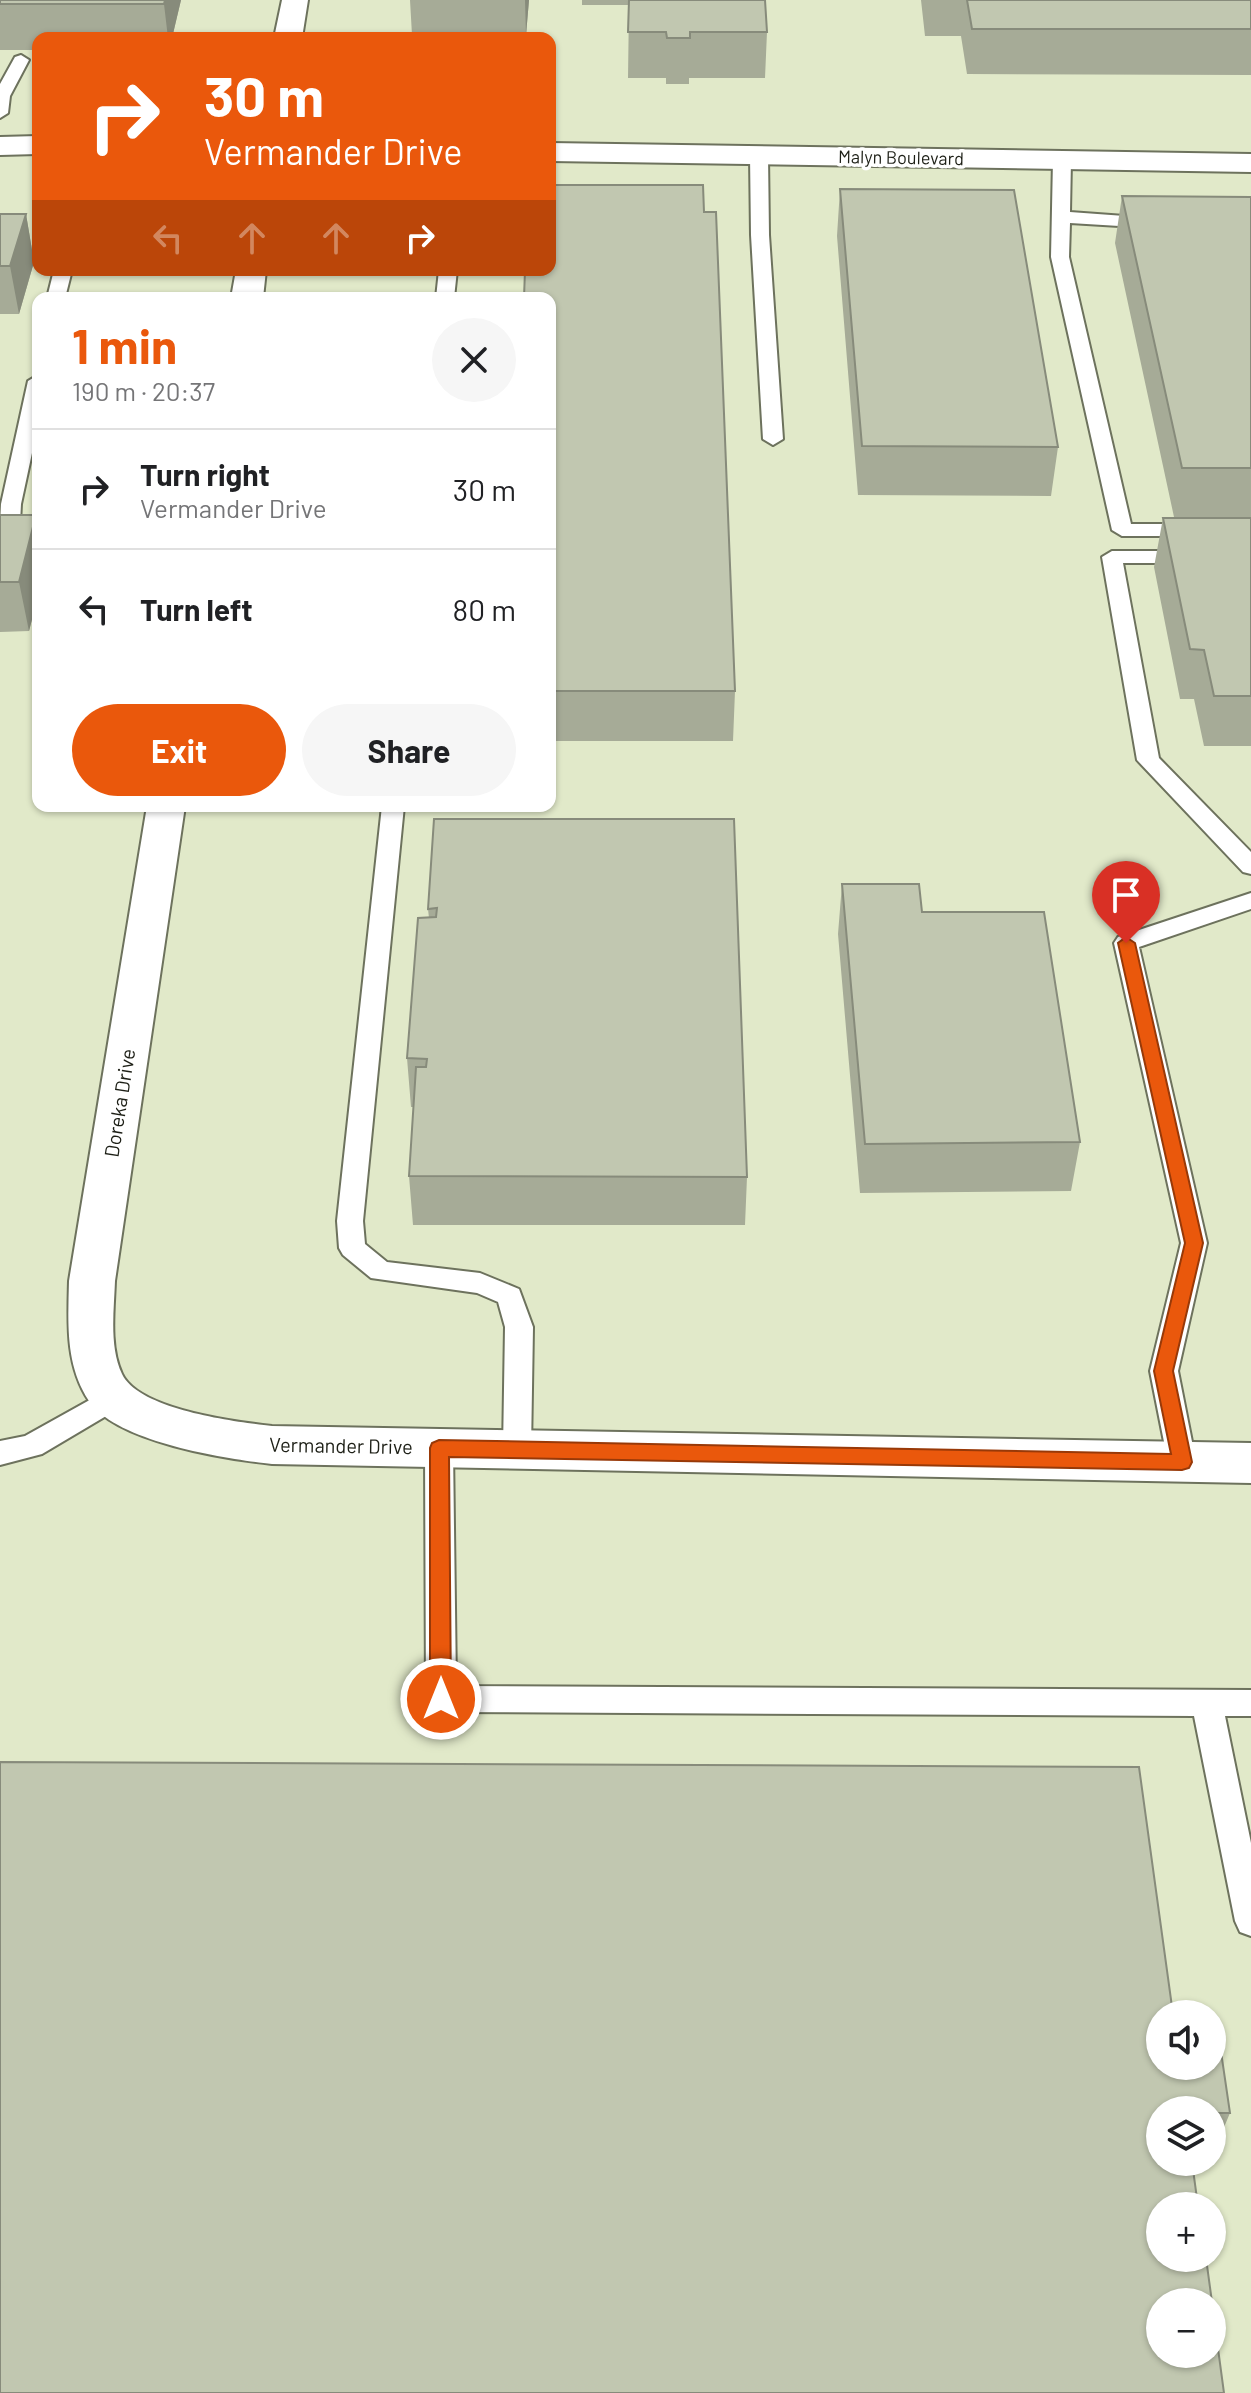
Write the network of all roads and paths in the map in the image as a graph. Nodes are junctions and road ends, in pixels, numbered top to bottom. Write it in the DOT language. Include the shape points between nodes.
graph roads {
  1 [pos="295,0"];
  2 [pos="289,32"];
  3 [pos="0,60"];
  4 [pos="29,60"];
  5 [pos="0,113"];
  6 [pos="32,145"];
  7 [pos="0,146"];
  8 [pos="556,152"];
  9 [pos="759,155"];
  10 [pos="1062,160"];
  11 [pos="1251,163"];
  12 [pos="1062,217"];
  13 [pos="1172,224"];
  14 [pos="32,408"];
  15 [pos="773,439"];
  16 [pos="1251,530"];
  17 [pos="32,539"];
  18 [pos="1251,557"];
  19 [pos="165,812"];
  20 [pos="392,812"];
  21 [pos="1251,866"];
  22 [pos="1251,901"];
  23 [pos="113,1398"];
  24 [pos="439,1448"];
  25 [pos="517,1450"];
  26 [pos="0,1453"];
  27 [pos="1182,1462"];
  28 [pos="1251,1463"];
  29 [pos="1207,1703"];
  30 [pos="1251,1703"];
  31 [pos="1251,1921"];
  1 -- 2 [label="street"];
  3 -- 4 [label="lane"];
  4 -- 5 [label="lane" via="2,96"];
  6 -- 7 [label="street"];
  8 -- 9 [label="street, Malyn Boulevard"];
  9 -- 10 [label="street, Malyn Boulevard"];
  9 -- 15 [label="lane"];
  10 -- 11 [label="street, Malyn Boulevard"];
  10 -- 12 [label="lane"];
  12 -- 13 [label="lane"];
  12 -- 16 [label="lane" via="1060,257 1122,530"];
  14 -- 17 [label="lane" via="10,525"];
  18 -- 21 [label="lane" via="1112,557 1148,760"];
  19 -- 23 [label="street, Doreka Drive" via="92,1281 90,1334 99,1371"];
  20 -- 25 [label="lane" via="350,1221 352,1248 380,1271 480,1283 510,1296 519,1327"];
  22 -- 27 [label="lane" via="1126,943 1194,1243 1164,1371"];
  23 -- 24 [label="street, Vermander Drive" via="200,1437 272,1445"];
  23 -- 26 [label="lane" via="32,1446"];
  24 -- 25 [label="street, Vermander Drive"];
  24 -- 29 [label="lane" via="441,1699"];
  25 -- 27 [label="street, Vermander Drive"];
  27 -- 28 [label="street, Vermander Drive"];
  29 -- 30 [label="lane"];
  29 -- 31 [label="lane"];
}
